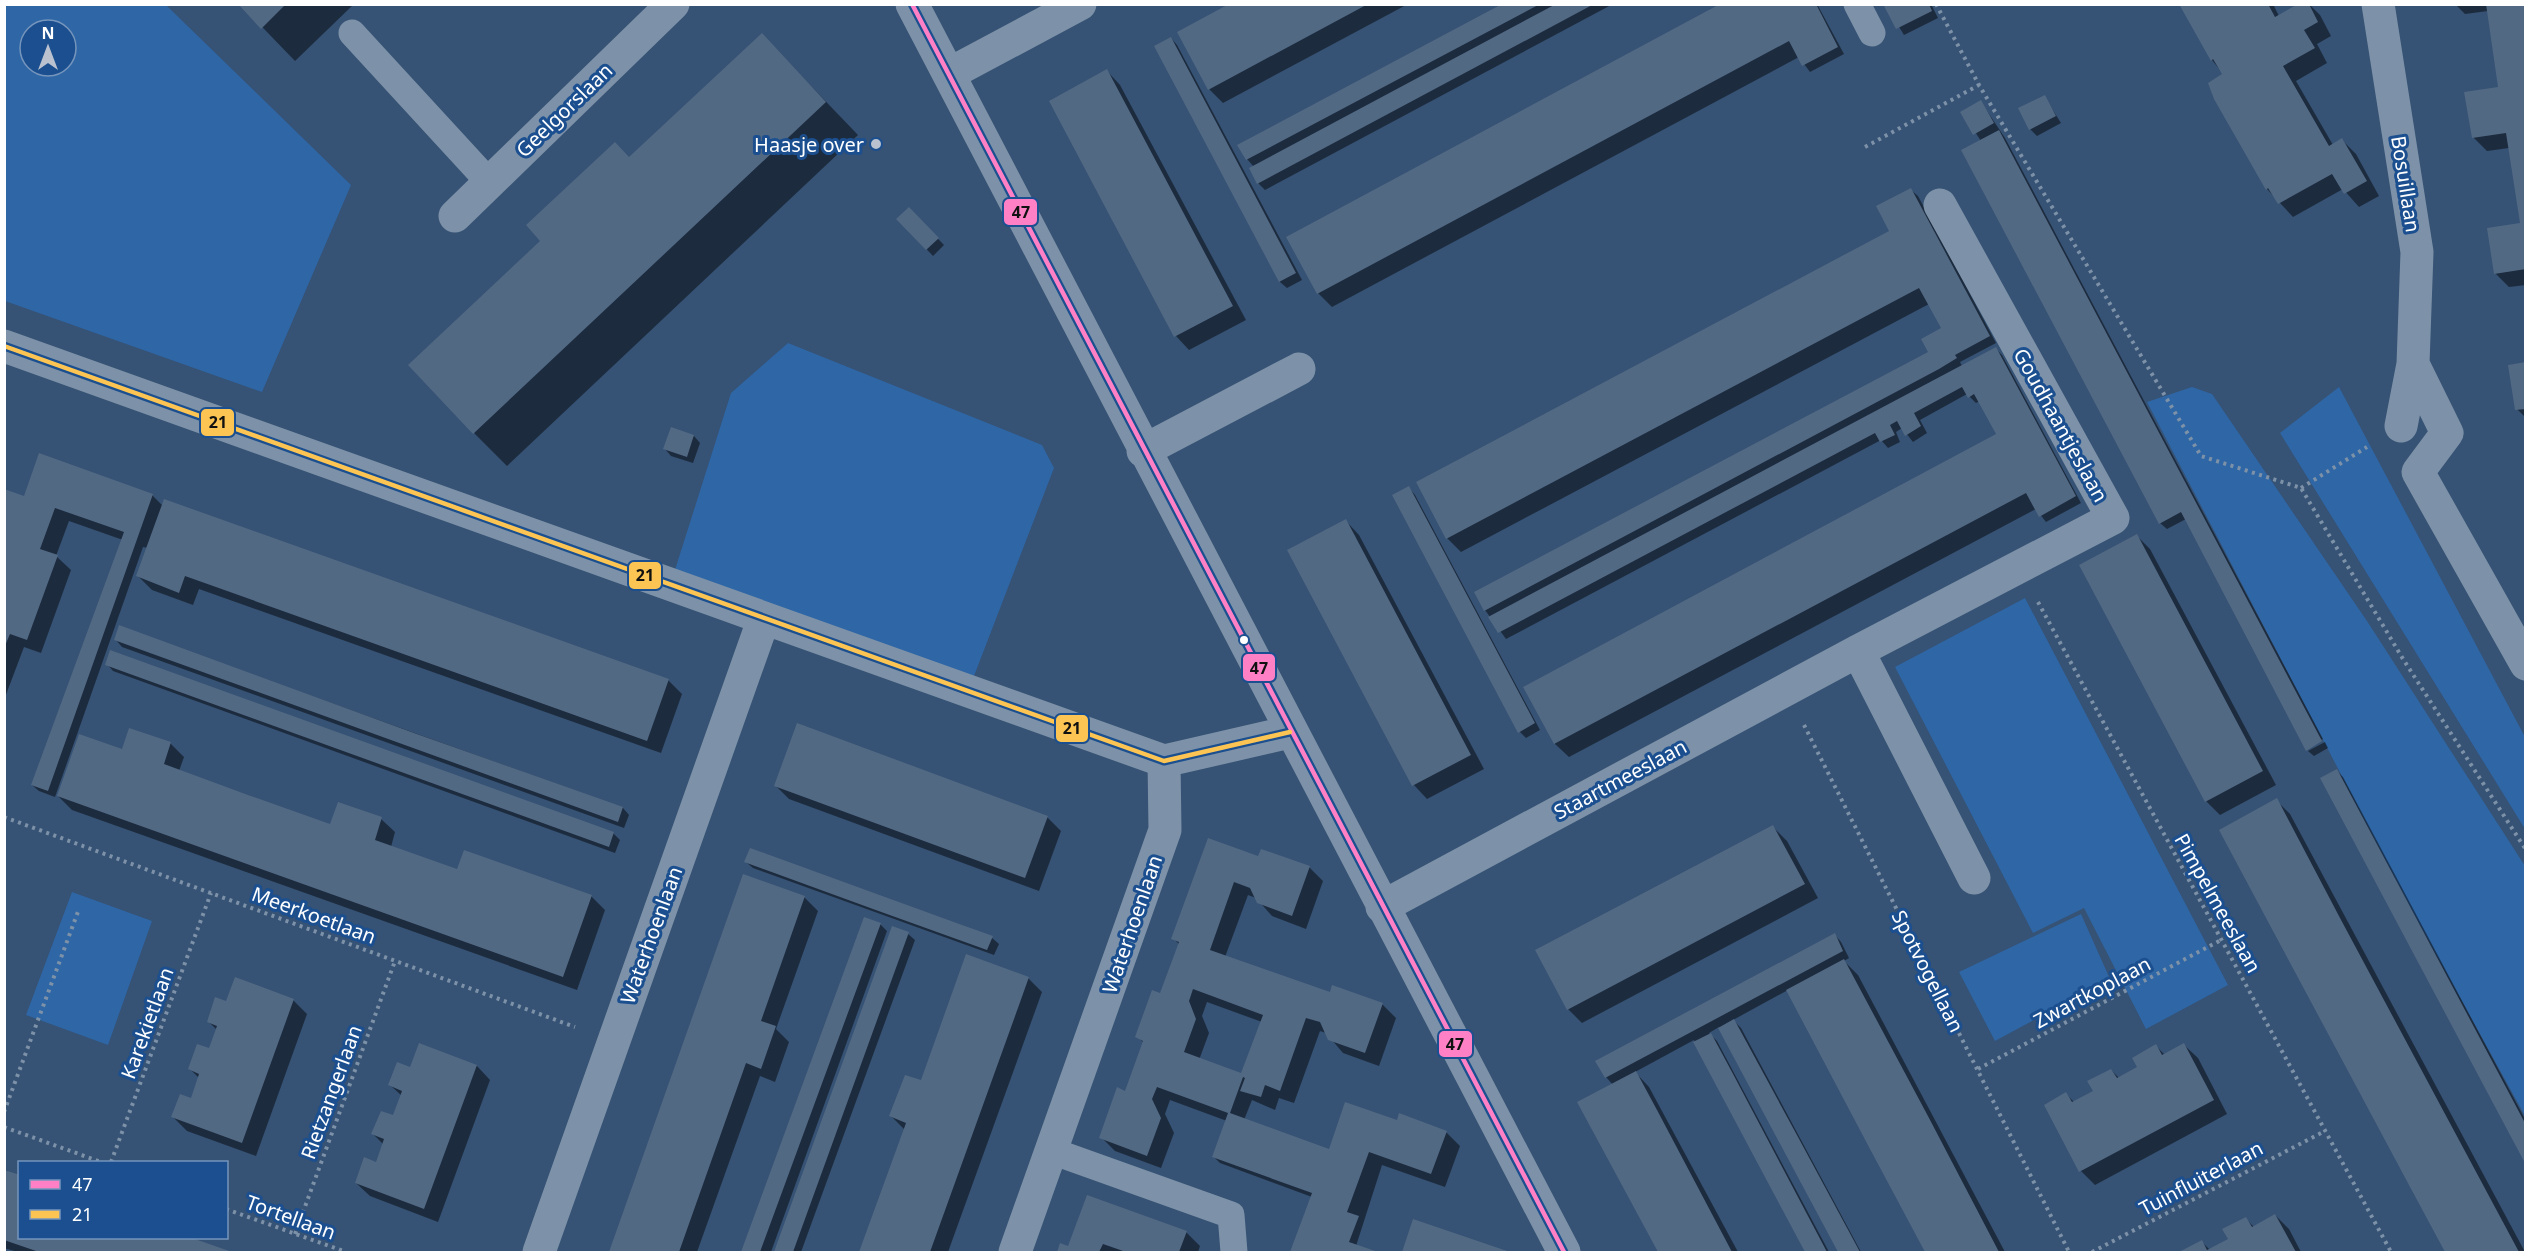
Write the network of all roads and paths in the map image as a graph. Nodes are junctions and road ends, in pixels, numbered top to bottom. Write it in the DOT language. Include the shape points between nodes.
graph roads {
  1 [pos="674,4"];
  2 [pos="912,4"];
  3 [pos="1080,4"];
  4 [pos="1857,4"];
  5 [pos="1936,4"];
  6 [pos="2378,4"];
  7 [pos="352,33"];
  8 [pos="1872,33"];
  9 [pos="949,74"];
  10 [pos="1979,85"];
  11 [pos="1865,147"];
  12 [pos="489,182"];
  13 [pos="1940,205"];
  14 [pos="455,216"];
  15 [pos="4,346"];
  16 [pos="2414,364"];
  17 [pos="1299,369"];
  18 [pos="2401,426"];
  19 [pos="1143,451"];
  20 [pos="2301,488"];
  21 [pos="2019,567"];
  22 [pos="764,618"];
  23 [pos="1858,651"];
  24 [pos="2526,664"];
  25 [pos="1786,690"];
  26 [pos="1290,732"];
  27 [pos="1164,761"];
  28 [pos="4,817"];
  29 [pos="2526,850"];
  30 [pos="1974,878"];
  31 [pos="211,893"];
  32 [pos="1382,907"];
  33 [pos="79,909"];
  34 [pos="2221,940"];
  35 [pos="394,961"];
  36 [pos="613,1041"];
  37 [pos="1978,1069"];
  38 [pos="4,1112"];
  39 [pos="4,1127"];
  40 [pos="2325,1131"];
  41 [pos="1052,1151"];
  42 [pos="98,1161"];
  43 [pos="111,1161"];
  44 [pos="228,1210"];
  45 [pos="295,1234"];
  46 [pos="346,1252"];
  47 [pos="539,1252"];
  48 [pos="1015,1252"];
  49 [pos="1234,1252"];
  50 [pos="1564,1252"];
  51 [pos="2069,1252"];
  52 [pos="2092,1252"];
  53 [pos="2391,1252"];
  1 -- 12 [label="street, Geelgorslaan"];
  2 -- 9 [label="street"];
  3 -- 9 [label="street"];
  4 -- 8 [label="lane"];
  5 -- 10 [label="path"];
  6 -- 16 [label="street, Bosuillaan" via="2417,252"];
  7 -- 12 [label="lane"];
  9 -- 19 [label="street"];
  10 -- 11 [label="path"];
  10 -- 20 [label="path" via="2201,456"];
  12 -- 14 [label="street, Geelgorslaan"];
  13 -- 21 [label="street, Goudhaantjeslaan" via="2113,518"];
  15 -- 22 [label="street"];
  16 -- 18 [label="street, Bosuillaan"];
  16 -- 24 [label="street, Bosuillaan" via="2447,433 2418,472"];
  17 -- 19 [label="street"];
  18 -- 20 [label="path"];
  19 -- 26 [label="street"];
  20 -- 29 [label="path" via="2403,659"];
  21 -- 23 [label="street, Goudhaantjeslaan"];
  21 -- 34 [label="path, Pimpelmeeslaan"];
  22 -- 27 [label="street"];
  22 -- 36 [label="street, Waterhoenlaan"];
  23 -- 25 [label="street, Staartmeeslaan"];
  23 -- 30 [label="street"];
  25 -- 32 [label="street, Staartmeeslaan"];
  25 -- 37 [label="path, Spotvogellaan"];
  26 -- 27 [label="street"];
  26 -- 32 [label="street"];
  27 -- 41 [label="street, Waterhoenlaan" via="1165,830"];
  28 -- 31 [label="path, Meerkoetlaan"];
  31 -- 35 [label="path, Meerkoetlaan"];
  31 -- 43 [label="path, Karekietlaan"];
  32 -- 50 [label="street"];
  33 -- 38 [label="path"];
  34 -- 37 [label="path, Zwartkoplaan"];
  34 -- 40 [label="path, Pimpelmeeslaan"];
  35 -- 36 [label="path, Meerkoetlaan"];
  35 -- 45 [label="path, Rietzangerlaan"];
  36 -- 47 [label="street, Waterhoenlaan"];
  37 -- 51 [label="path, Spotvogellaan"];
  39 -- 42 [label="path"];
  40 -- 52 [label="path, Tuinfluiterlaan"];
  40 -- 53 [label="path, Pimpelmeeslaan"];
  41 -- 48 [label="street, Waterhoenlaan"];
  41 -- 49 [label="lane" via="1231,1215"];
  44 -- 45 [label="path, Tortellaan"];
  45 -- 46 [label="path, Tortellaan"];
}
